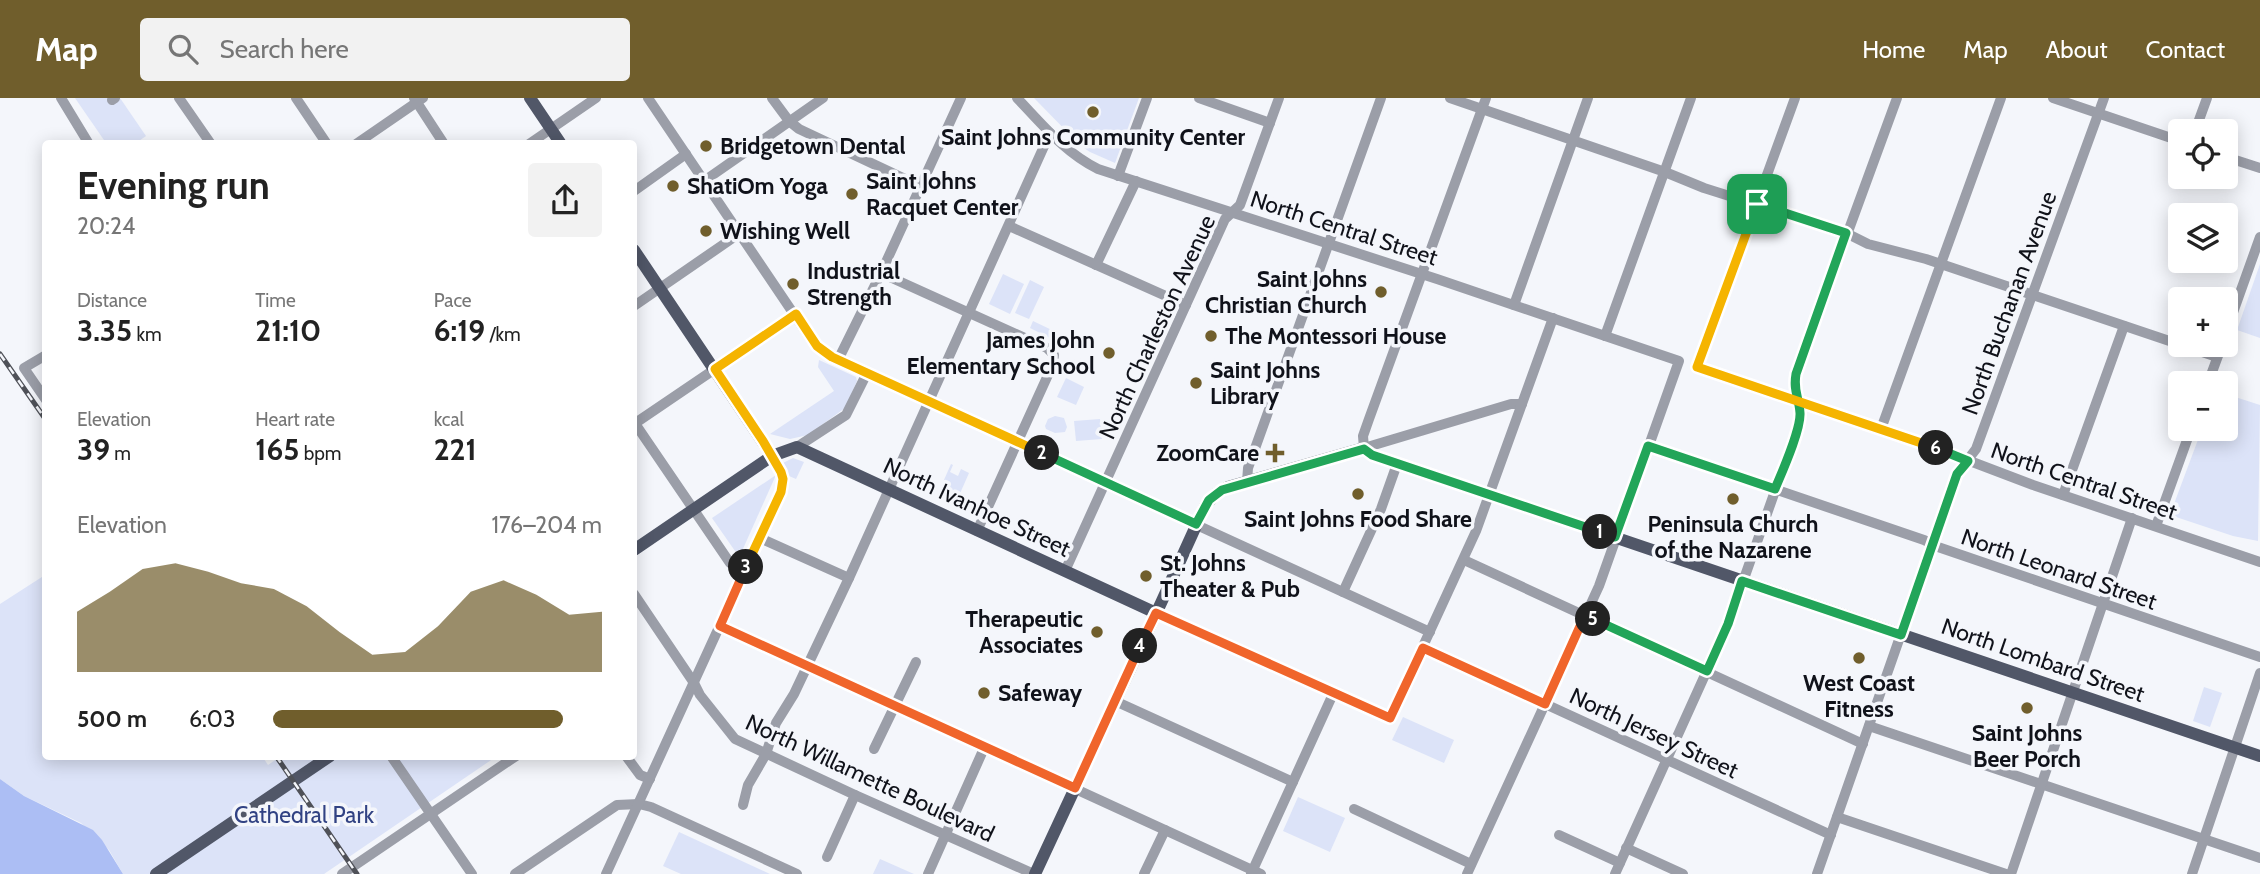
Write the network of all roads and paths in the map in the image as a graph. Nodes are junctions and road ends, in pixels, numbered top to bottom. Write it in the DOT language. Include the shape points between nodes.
graph roads {
  1 [pos="61,98"];
  2 [pos="179,98"];
  3 [pos="296,98"];
  4 [pos="530,98"];
  5 [pos="597,98"];
  6 [pos="648,98"];
  7 [pos="772,98"];
  8 [pos="823,98"];
  9 [pos="961,98"];
  10 [pos="1017,98"];
  11 [pos="1147,98"];
  12 [pos="1199,98"];
  13 [pos="1279,98"];
  14 [pos="1381,98"];
  15 [pos="1450,98"];
  16 [pos="1486,98"];
  17 [pos="1588,98"];
  18 [pos="1691,98"];
  19 [pos="1795,98"];
  20 [pos="1897,98"];
  21 [pos="2001,98"];
  22 [pos="2053,98"];
  23 [pos="2104,98"];
  24 [pos="2207,98"];
  25 [pos="418,99"];
  26 [pos="1482,109"];
  27 [pos="2098,113"];
  28 [pos="2199,119"];
  29 [pos="789,121"];
  30 [pos="1270,123"];
  31 [pos="551,129"];
  32 [pos="1051,133"];
  33 [pos="2168,137"];
  34 [pos="87,140"];
  35 [pos="208,140"];
  36 [pos="324,140"];
  37 [pos="362,140"];
  38 [pos="442,140"];
  39 [pos="535,140"];
  40 [pos="558,140"];
  41 [pos="1573,140"];
  42 [pos="686,154"];
  43 [pos="2238,161"];
  44 [pos="2260,168"];
  45 [pos="1665,172"];
  46 [pos="1118,176"];
  47 [pos="704,181"];
  48 [pos="1136,181"];
  49 [pos="920,187"];
  50 [pos="637,189"];
  51 [pos="1757,204"];
  52 [pos="1232,212"];
  53 [pos="1009,226"];
  54 [pos="740,233"];
  55 [pos="1846,233"];
  56 [pos="2260,237"];
  57 [pos="1330,244"];
  58 [pos="637,254"];
  59 [pos="1940,264"];
  60 [pos="1096,265"];
  61 [pos="881,274"];
  62 [pos="1422,274"];
  63 [pos="660,289"];
  64 [pos="2032,295"];
  65 [pos="2238,298"];
  66 [pos="637,304"];
  67 [pos="1186,305"];
  68 [pos="1514,305"];
  69 [pos="970,313"];
  70 [pos="796,314"];
  71 [pos="1553,318"];
  72 [pos="2124,326"];
  73 [pos="1605,336"];
  74 [pos="2168,341"];
  75 [pos="42,357"];
  76 [pos="2217,357"];
  77 [pos="838,360"];
  78 [pos="715,369"];
  79 [pos="2212,371"];
  80 [pos="867,373"];
  81 [pos="42,394"];
  82 [pos="1796,401"];
  83 [pos="929,402"];
  84 [pos="1522,404"];
  85 [pos="637,421"];
  86 [pos="637,427"];
  87 [pos="1881,429"];
  88 [pos="2187,441"];
  89 [pos="1017,442"];
  90 [pos="1648,446"];
  91 [pos="797,447"];
  92 [pos="1364,449"];
  93 [pos="772,456"];
  94 [pos="1968,461"];
  95 [pos="1397,464"];
  96 [pos="1105,482"];
  97 [pos="1247,482"];
  98 [pos="1775,489"];
  99 [pos="889,490"];
  100 [pos="1489,495"];
  101 [pos="2063,495"];
  102 [pos="693,510"];
  103 [pos="2132,518"];
  104 [pos="1196,524"];
  105 [pos="2156,526"];
  106 [pos="977,531"];
  107 [pos="1615,537"];
  108 [pos="760,538"];
  109 [pos="1931,544"];
  110 [pos="637,548"];
  111 [pos="1464,559"];
  112 [pos="2260,562"];
  113 [pos="744,571"];
  114 [pos="1065,571"];
  115 [pos="849,578"];
  116 [pos="1742,581"];
  117 [pos="1343,592"];
  118 [pos="637,598"];
  119 [pos="2102,604"];
  120 [pos="1156,613"];
  121 [pos="1585,615"];
  122 [pos="720,626"];
  123 [pos="1430,632"];
  124 [pos="1901,635"];
  125 [pos="1423,648"];
  126 [pos="2260,657"];
  127 [pos="916,662"];
  128 [pos="808,666"];
  129 [pos="1707,671"];
  130 [pos="2260,673"];
  131 [pos="694,682"];
  132 [pos="2073,692"];
  133 [pos="1333,694"];
  134 [pos="1115,701"];
  135 [pos="1545,704"];
  136 [pos="895,706"];
  137 [pos="1870,726"];
  138 [pos="1863,744"];
  139 [pos="985,746"];
  140 [pos="2235,747"];
  141 [pos="874,749"];
  142 [pos="766,754"];
  143 [pos="2260,756"];
  144 [pos="324,760"];
  145 [pos="394,760"];
  146 [pos="510,760"];
  147 [pos="629,760"];
  148 [pos="1667,760"];
  149 [pos="650,779"];
  150 [pos="1293,782"];
  151 [pos="2042,784"];
  152 [pos="1075,788"];
  153 [pos="855,795"];
  154 [pos="639,804"];
  155 [pos="743,805"];
  156 [pos="1354,810"];
  157 [pos="430,814"];
  158 [pos="1837,817"];
  159 [pos="1165,830"];
  160 [pos="944,835"];
  161 [pos="1559,835"];
  162 [pos="1831,835"];
  163 [pos="2204,839"];
  164 [pos="1626,848"];
  165 [pos="827,857"];
  166 [pos="2260,858"];
  167 [pos="1620,863"];
  168 [pos="1469,869"];
  169 [pos="1255,873"];
  170 [pos="156,874"];
  171 [pos="342,874"];
  172 [pos="472,874"];
  173 [pos="515,874"];
  174 [pos="606,874"];
  175 [pos="797,874"];
  176 [pos="928,874"];
  177 [pos="1035,874"];
  178 [pos="1144,874"];
  179 [pos="1615,874"];
  180 [pos="1683,874"];
  181 [pos="1817,874"];
  182 [pos="2008,874"];
  183 [pos="2192,874"];
  1 -- 34 [label="street"];
  2 -- 35 [label="street"];
  3 -- 36 [label="street"];
  4 -- 31 [label="main road"];
  5 -- 31 [label="street"];
  6 -- 42 [label="street"];
  7 -- 29 [label="street"];
  8 -- 29 [label="street"];
  9 -- 49 [label="street"];
  10 -- 32 [label="street, North Central Street"];
  11 -- 46 [label="street"];
  12 -- 30 [label="street"];
  13 -- 30 [label="street, North Charleston Avenue"];
  14 -- 57 [label="street"];
  15 -- 26 [label="street"];
  16 -- 26 [label="street"];
  17 -- 41 [label="street"];
  18 -- 45 [label="street"];
  19 -- 51 [label="street"];
  20 -- 55 [label="street"];
  21 -- 59 [label="street"];
  22 -- 27 [label="street"];
  23 -- 27 [label="street, North Buchanan Avenue"];
  24 -- 28 [label="street"];
  25 -- 37 [label="street"];
  25 -- 38 [label="street"];
  26 -- 41 [label="street"];
  26 -- 62 [label="street"];
  27 -- 33 [label="street"];
  27 -- 64 [label="street, North Buchanan Avenue"];
  29 -- 47 [label="street"];
  29 -- 49 [label="street"];
  30 -- 52 [label="street, North Charleston Avenue" via="1240,205"];
  31 -- 39 [label="street"];
  31 -- 40 [label="main road"];
  32 -- 46 [label="street, North Central Street" via="1082,161"];
  32 -- 53 [label="street"];
  41 -- 45 [label="street"];
  41 -- 68 [label="street"];
  42 -- 47 [label="street"];
  42 -- 50 [label="street"];
  43 -- 44 [label="street"];
  45 -- 51 [label="street"];
  45 -- 73 [label="street"];
  46 -- 48 [label="street, North Central Street"];
  47 -- 54 [label="street"];
  48 -- 52 [label="street, North Central Street"];
  48 -- 60 [label="street"];
  49 -- 61 [label="street"];
  51 -- 55 [label="street"];
  51 -- 82 [label="street, North Central Street" via="1697,367"];
  52 -- 57 [label="street, North Central Street"];
  52 -- 67 [label="street, North Charleston Avenue"];
  53 -- 60 [label="street"];
  53 -- 69 [label="street"];
  54 -- 63 [label="street"];
  54 -- 70 [label="street"];
  55 -- 59 [label="street" via="1868,244"];
  55 -- 82 [label="street" via="1796,374"];
  56 -- 65 [label="street"];
  57 -- 62 [label="street, North Central Street"];
  57 -- 97 [label="street" via="1248,468"];
  58 -- 63 [label="main road"];
  59 -- 64 [label="street"];
  59 -- 87 [label="street"];
  60 -- 67 [label="street"];
  61 -- 69 [label="street"];
  61 -- 77 [label="street"];
  62 -- 68 [label="street, North Central Street"];
  62 -- 92 [label="street" via="1363,436"];
  63 -- 66 [label="street"];
  63 -- 78 [label="main road"];
  64 -- 72 [label="street"];
  64 -- 94 [label="street, North Buchanan Avenue"];
  67 -- 96 [label="street, North Charleston Avenue"];
  68 -- 71 [label="street, North Central Street"];
  69 -- 83 [label="street"];
  69 -- 89 [label="street" via="1054,355"];
  70 -- 77 [label="street" via="817,346"];
  70 -- 78 [label="street"];
  71 -- 73 [label="street, North Central Street"];
  71 -- 84 [label="street"];
  72 -- 74 [label="street"];
  72 -- 101 [label="street"];
  73 -- 90 [label="street, North Central Street" via="1679,361"];
  75 -- 81 [label="street" via="24,368"];
  76 -- 79 [label="street"];
  77 -- 80 [label="street"];
  78 -- 85 [label="street"];
  78 -- 93 [label="main road"];
  80 -- 83 [label="street"];
  80 -- 91 [label="street" via="846,415"];
  82 -- 87 [label="street, North Central Street"];
  82 -- 98 [label="street" via="1798,426"];
  83 -- 89 [label="street"];
  83 -- 99 [label="street"];
  84 -- 92 [label="street"];
  84 -- 100 [label="street"];
  86 -- 102 [label="street"];
  87 -- 94 [label="street, North Central Street"];
  88 -- 105 [label="street"];
  89 -- 96 [label="street"];
  89 -- 106 [label="street"];
  90 -- 98 [label="street, North Leonard Street"];
  90 -- 107 [label="street"];
  91 -- 93 [label="main road"];
  91 -- 99 [label="main road, North Ivanhoe Street"];
  92 -- 95 [label="main road, North Lombard Street"];
  92 -- 97 [label="main road"];
  93 -- 102 [label="main road"];
  93 -- 108 [label="street" via="783,486"];
  94 -- 101 [label="street, North Central Street"];
  94 -- 109 [label="street, North Buchanan Avenue" via="1957,474"];
  95 -- 100 [label="main road, North Lombard Street"];
  95 -- 117 [label="street"];
  96 -- 104 [label="street"];
  96 -- 114 [label="street, North Charleston Avenue"];
  97 -- 104 [label="main road" via="1217,493"];
  98 -- 109 [label="street, North Leonard Street"];
  98 -- 116 [label="street"];
  99 -- 106 [label="main road, North Ivanhoe Street"];
  99 -- 115 [label="street"];
  100 -- 107 [label="main road, North Lombard Street"];
  100 -- 111 [label="street"];
  101 -- 103 [label="street, North Central Street"];
  102 -- 110 [label="main road"];
  102 -- 113 [label="street" via="730,564"];
  103 -- 105 [label="street, North Central Street"];
  103 -- 119 [label="street"];
  104 -- 117 [label="street"];
  104 -- 120 [label="main road"];
  105 -- 112 [label="street, North Central Street"];
  106 -- 114 [label="main road, North Ivanhoe Street"];
  107 -- 116 [label="main road, North Lombard Street"];
  107 -- 121 [label="street"];
  108 -- 113 [label="street"];
  108 -- 115 [label="street"];
  109 -- 119 [label="street, North Leonard Street"];
  109 -- 124 [label="street, North Buchanan Avenue"];
  111 -- 121 [label="street"];
  111 -- 123 [label="street"];
  113 -- 122 [label="street"];
  114 -- 120 [label="main road, North Ivanhoe Street"];
  115 -- 128 [label="street"];
  116 -- 124 [label="main road, North Lombard Street"];
  116 -- 129 [label="street"];
  117 -- 123 [label="street"];
  118 -- 131 [label="street, North Willamette Boulevard"];
  119 -- 126 [label="street, North Leonard Street"];
  119 -- 132 [label="street"];
  120 -- 133 [label="street, North Ivanhoe Street"];
  120 -- 134 [label="main road"];
  121 -- 129 [label="street"];
  121 -- 135 [label="street"];
  122 -- 128 [label="street"];
  122 -- 131 [label="street"];
  123 -- 125 [label="street"];
  124 -- 132 [label="main road, North Lombard Street"];
  124 -- 137 [label="street, North Buchanan Avenue"];
  125 -- 133 [label="street, North Ivanhoe Street" via="1390,718"];
  125 -- 135 [label="street, North Jersey Street"];
  127 -- 136 [label="street"];
  128 -- 136 [label="street"];
  128 -- 142 [label="street" via="776,723"];
  129 -- 138 [label="street"];
  129 -- 148 [label="street"];
  130 -- 140 [label="street"];
  131 -- 142 [label="street, North Willamette Boulevard" via="732,737"];
  131 -- 149 [label="street"];
  132 -- 140 [label="main road, North Lombard Street"];
  132 -- 151 [label="street"];
  133 -- 150 [label="street"];
  134 -- 150 [label="street"];
  134 -- 152 [label="main road"];
  135 -- 148 [label="street, North Jersey Street"];
  135 -- 168 [label="street"];
  136 -- 139 [label="street"];
  136 -- 141 [label="street"];
  137 -- 138 [label="street, North Buchanan Avenue"];
  137 -- 151 [label="street"];
  138 -- 158 [label="street, North Buchanan Avenue"];
  139 -- 152 [label="street"];
  139 -- 160 [label="street"];
  140 -- 143 [label="main road, North Lombard Street"];
  140 -- 163 [label="street"];
  142 -- 153 [label="street, North Willamette Boulevard"];
  142 -- 155 [label="street" via="748,785"];
  144 -- 170 [label="main road"];
  145 -- 157 [label="street"];
  146 -- 157 [label="street"];
  147 -- 149 [label="street" via="640,775"];
  148 -- 162 [label="street, North Jersey Street"];
  148 -- 164 [label="street"];
  149 -- 154 [label="street"];
  150 -- 169 [label="street"];
  151 -- 163 [label="street"];
  151 -- 182 [label="street"];
  152 -- 159 [label="street"];
  152 -- 177 [label="main road"];
  153 -- 160 [label="street, North Willamette Boulevard"];
  153 -- 165 [label="street"];
  154 -- 173 [label="street" via="617,805"];
  154 -- 174 [label="street"];
  154 -- 175 [label="street"];
  156 -- 168 [label="street"];
  157 -- 171 [label="street"];
  157 -- 172 [label="street"];
  158 -- 162 [label="street, North Buchanan Avenue"];
  158 -- 182 [label="street"];
  159 -- 169 [label="street"];
  159 -- 178 [label="street"];
  160 -- 176 [label="street"];
  160 -- 177 [label="street, North Willamette Boulevard"];
  161 -- 167 [label="street"];
  162 -- 181 [label="street, North Buchanan Avenue"];
  163 -- 166 [label="street"];
  163 -- 183 [label="street"];
  164 -- 167 [label="street"];
  164 -- 180 [label="street"];
  167 -- 179 [label="street"];
}
